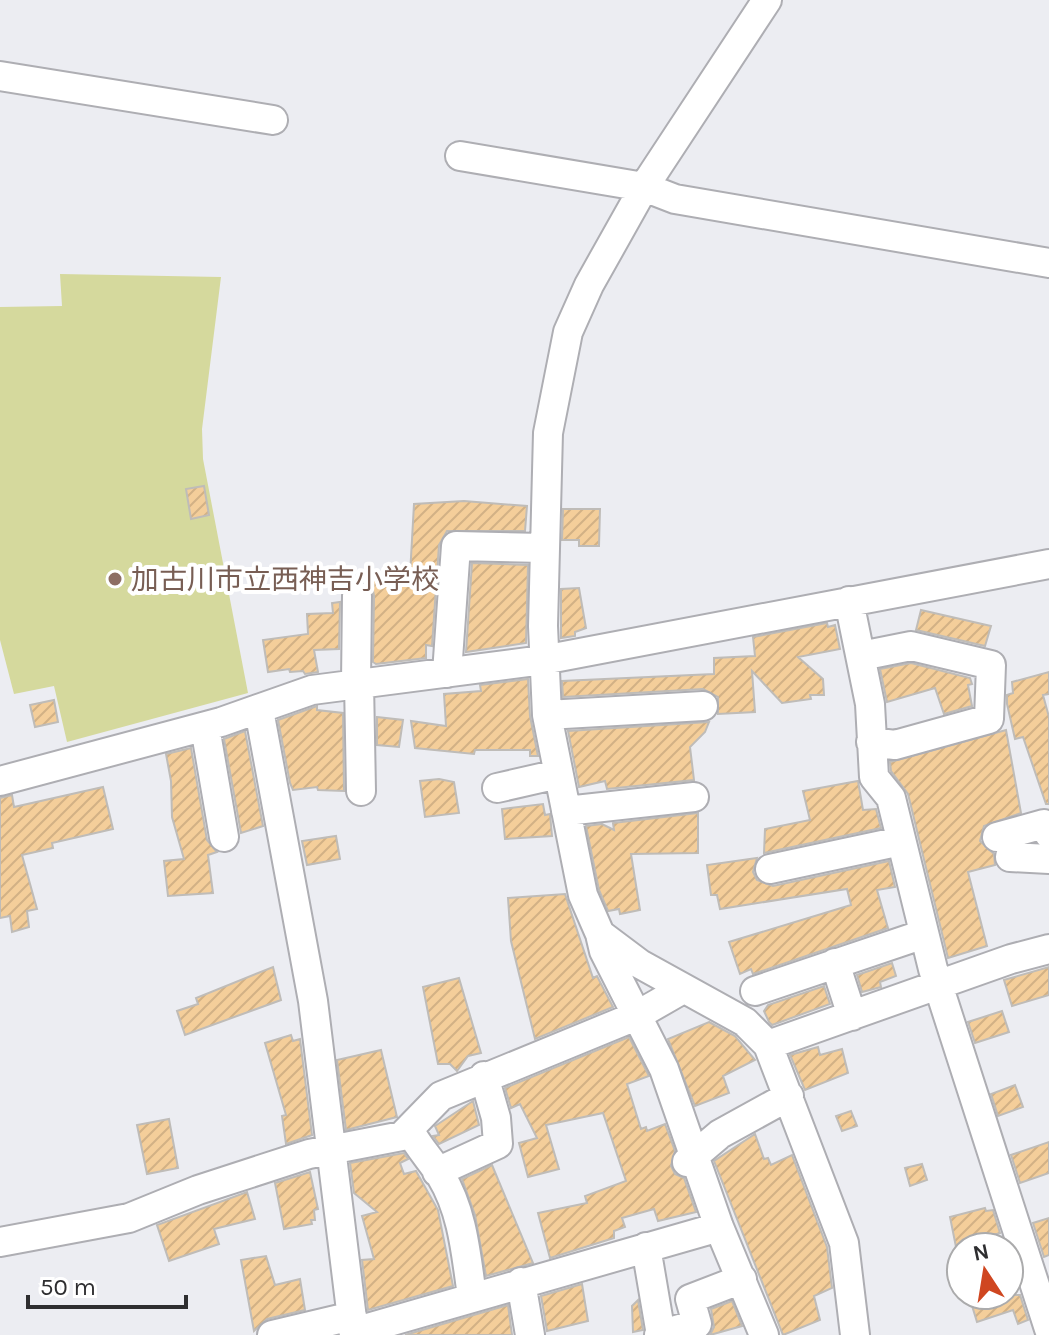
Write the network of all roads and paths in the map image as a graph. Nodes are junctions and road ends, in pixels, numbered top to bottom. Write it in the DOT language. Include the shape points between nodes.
graph roads {
  1 [pos="767,0"];
  2 [pos="0,76"];
  3 [pos="273,120"];
  4 [pos="460,156"];
  5 [pos="644,187"];
  6 [pos="1049,263"];
  7 [pos="544,548"];
  8 [pos="1049,564"];
  9 [pos="357,596"];
  10 [pos="849,601"];
  11 [pos="861,656"];
  12 [pos="543,660"];
  13 [pos="447,673"];
  14 [pos="357,682"];
  15 [pos="703,706"];
  16 [pos="259,710"];
  17 [pos="547,715"];
  18 [pos="205,727"];
  19 [pos="871,742"];
  20 [pos="558,774"];
  21 [pos="0,781"];
  22 [pos="497,788"];
  23 [pos="361,791"];
  24 [pos="694,797"];
  25 [pos="566,811"];
  26 [pos="1049,834"];
  27 [pos="224,837"];
  28 [pos="901,841"];
  29 [pos="1049,859"];
  30 [pos="770,869"];
  31 [pos="600,934"];
  32 [pos="924,934"];
  33 [pos="1049,949"];
  34 [pos="835,963"];
  35 [pos="940,986"];
  36 [pos="683,989"];
  37 [pos="755,991"];
  38 [pos="636,1016"];
  39 [pos="852,1016"];
  40 [pos="768,1045"];
  41 [pos="484,1076"];
  42 [pos="789,1096"];
  43 [pos="410,1131"];
  44 [pos="332,1152"];
  45 [pos="691,1158"];
  46 [pos="437,1172"];
  47 [pos="719,1227"];
  48 [pos="0,1242"];
  49 [pos="646,1247"];
  50 [pos="742,1279"];
  51 [pos="521,1282"];
  52 [pos="472,1296"];
  53 [pos="412,1326"];
  54 [pos="353,1327"];
  55 [pos="1049,1329"];
  56 [pos="272,1335"];
  57 [pos="530,1335"];
  58 [pos="660,1335"];
  59 [pos="764,1335"];
  60 [pos="855,1335"];
  1 -- 5 [label="street"];
  2 -- 3 [label="street"];
  4 -- 5 [label="street"];
  5 -- 6 [label="street" via="675,199"];
  5 -- 7 [label="street" via="568,332 548,433"];
  7 -- 12 [label="street"];
  7 -- 13 [label="street" via="456,546"];
  8 -- 10 [label="street"];
  9 -- 14 [label="street"];
  10 -- 11 [label="street"];
  10 -- 12 [label="street"];
  11 -- 19 [label="street"];
  11 -- 19 [label="street" via="911,646 991,665 989,719 895,745"];
  12 -- 13 [label="street"];
  12 -- 17 [label="street"];
  13 -- 14 [label="street"];
  14 -- 16 [label="street" via="312,690"];
  14 -- 23 [label="street"];
  15 -- 17 [label="street"];
  16 -- 18 [label="street"];
  16 -- 44 [label="street" via="313,1001"];
  17 -- 20 [label="street"];
  18 -- 21 [label="street"];
  18 -- 27 [label="street"];
  19 -- 28 [label="street" via="874,777 891,798"];
  20 -- 22 [label="street"];
  20 -- 25 [label="street"];
  24 -- 25 [label="street"];
  25 -- 31 [label="street" via="583,895"];
  26 -- 29 [label="street" via="1044,824 1003,847"];
  28 -- 30 [label="street"];
  28 -- 32 [label="street"];
  31 -- 36 [label="street"];
  31 -- 38 [label="street"];
  32 -- 34 [label="street"];
  32 -- 35 [label="street"];
  33 -- 35 [label="street"];
  34 -- 37 [label="street"];
  34 -- 39 [label="street"];
  35 -- 39 [label="street"];
  35 -- 55 [label="street"];
  36 -- 38 [label="street"];
  36 -- 40 [label="street" via="745,1022"];
  38 -- 41 [label="street"];
  38 -- 45 [label="street" via="664,1069"];
  39 -- 40 [label="street"];
  40 -- 42 [label="street"];
  41 -- 43 [label="street" via="441,1096"];
  41 -- 46 [label="street" via="498,1144"];
  42 -- 45 [label="street" via="720,1134"];
  42 -- 60 [label="street" via="844,1243"];
  43 -- 44 [label="street"];
  43 -- 46 [label="street"];
  44 -- 48 [label="street" via="309,1154 198,1190 129,1218"];
  44 -- 54 [label="street"];
  45 -- 47 [label="street"];
  46 -- 52 [label="street" via="460,1218"];
  47 -- 49 [label="street"];
  47 -- 50 [label="street"];
  49 -- 51 [label="street"];
  49 -- 58 [label="street"];
  50 -- 58 [label="street" via="690,1299 697,1324"];
  50 -- 59 [label="street"];
  51 -- 52 [label="street"];
  51 -- 57 [label="street"];
  52 -- 53 [label="street"];
  53 -- 54 [label="street"];
  54 -- 56 [label="street"];
}
